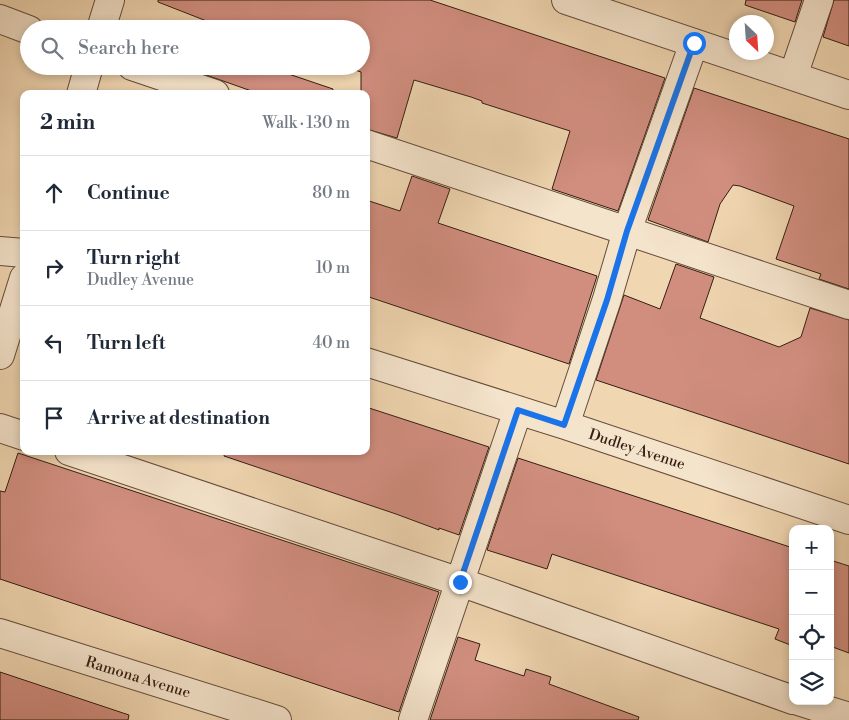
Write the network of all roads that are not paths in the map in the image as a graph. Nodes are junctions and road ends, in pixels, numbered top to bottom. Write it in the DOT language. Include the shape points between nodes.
graph roads {
  1 [pos="110,0"];
  2 [pos="566,0"];
  3 [pos="819,0"];
  4 [pos="0,19"];
  5 [pos="104,20"];
  6 [pos="20,27"];
  7 [pos="694,43"];
  8 [pos="86,75"];
  9 [pos="159,75"];
  10 [pos="793,76"];
  11 [pos="82,90"];
  12 [pos="203,90"];
  13 [pos="849,95"];
  14 [pos="370,145"];
  15 [pos="627,231"];
  16 [pos="0,251"];
  17 [pos="20,253"];
  18 [pos="20,291"];
  19 [pos="849,305"];
  20 [pos="0,355"];
  21 [pos="370,363"];
  22 [pos="518,410"];
  23 [pos="564,425"];
  24 [pos="0,428"];
  25 [pos="20,435"];
  26 [pos="81,455"];
  27 [pos="849,520"];
  28 [pos="460,582"];
  29 [pos="0,633"];
  30 [pos="789,699"];
  31 [pos="811,705"];
  32 [pos="849,717"];
  33 [pos="276,720"];
  34 [pos="412,720"];
  1 -- 5 [label="street"];
  2 -- 7 [label="street"];
  3 -- 10 [label="street"];
  4 -- 6 [label="street"];
  7 -- 10 [label="street"];
  7 -- 15 [label="street"];
  8 -- 11 [label="street"];
  9 -- 12 [label="street"];
  10 -- 13 [label="street"];
  14 -- 15 [label="street"];
  15 -- 19 [label="street"];
  15 -- 23 [label="street"];
  16 -- 17 [label="street"];
  18 -- 20 [label="street"];
  21 -- 22 [label="street, Dudley Avenue"];
  22 -- 23 [label="street, Dudley Avenue"];
  22 -- 28 [label="street"];
  23 -- 27 [label="street, Dudley Avenue"];
  24 -- 25 [label="street"];
  26 -- 28 [label="street"];
  28 -- 30 [label="street"];
  28 -- 34 [label="street"];
  29 -- 33 [label="street, Ramona Avenue"];
  31 -- 32 [label="street"];
}
